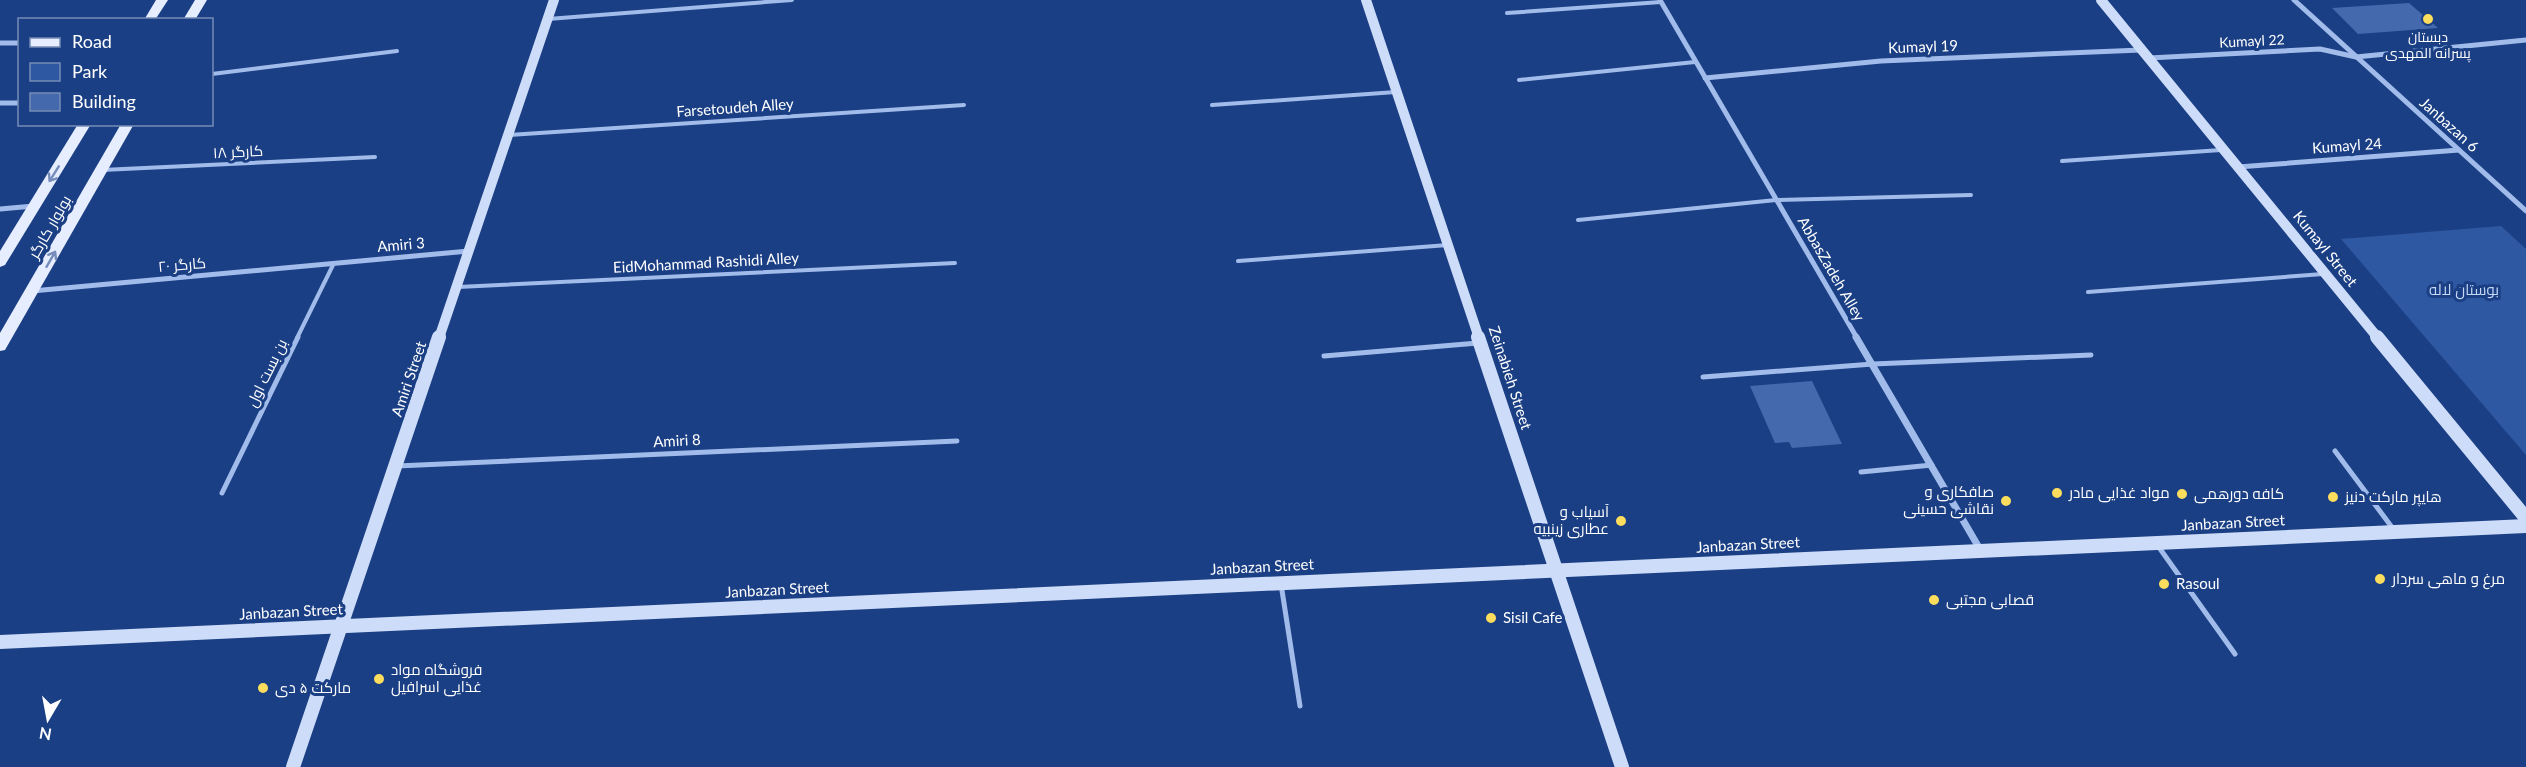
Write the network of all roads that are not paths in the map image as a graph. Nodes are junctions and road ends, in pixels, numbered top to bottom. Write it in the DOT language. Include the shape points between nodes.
graph roads {
  1 [pos="162,0"];
  2 [pos="201,0"];
  3 [pos="554,0"];
  4 [pos="792,0"];
  5 [pos="1366,0"];
  6 [pos="2101,0"];
  7 [pos="2294,0"];
  8 [pos="1660,1"];
  9 [pos="1507,13"];
  10 [pos="151,18"];
  11 [pos="190,18"];
  12 [pos="548,19"];
  13 [pos="2526,40"];
  14 [pos="0,43"];
  15 [pos="18,43"];
  16 [pos="397,51"];
  17 [pos="2146,54"];
  18 [pos="2356,57"];
  19 [pos="1695,62"];
  20 [pos="213,74"];
  21 [pos="1705,78"];
  22 [pos="1519,80"];
  23 [pos="1396,92"];
  24 [pos="0,103"];
  25 [pos="18,103"];
  26 [pos="964,105"];
  27 [pos="1212,105"];
  28 [pos="84,126"];
  29 [pos="127,126"];
  30 [pos="509,135"];
  31 [pos="2224,150"];
  32 [pos="2459,150"];
  33 [pos="375,157"];
  34 [pos="2062,161"];
  35 [pos="2238,167"];
  36 [pos="102,170"];
  37 [pos="1971,195"];
  38 [pos="1776,200"];
  39 [pos="34,206"];
  40 [pos="0,209"];
  41 [pos="2526,211"];
  42 [pos="1578,220"];
  43 [pos="1448,245"];
  44 [pos="470,251"];
  45 [pos="1238,261"];
  46 [pos="0,262"];
  47 [pos="334,263"];
  48 [pos="955,263"];
  49 [pos="2325,273"];
  50 [pos="458,287"];
  51 [pos="32,291"];
  52 [pos="2088,292"];
  53 [pos="1481,343"];
  54 [pos="0,346"];
  55 [pos="2091,355"];
  56 [pos="1324,356"];
  57 [pos="1873,364"];
  58 [pos="1703,377"];
  59 [pos="957,441"];
  60 [pos="2335,451"];
  61 [pos="1932,465"];
  62 [pos="397,466"];
  63 [pos="1861,472"];
  64 [pos="222,493"];
  65 [pos="2526,518"];
  66 [pos="2526,526"];
  67 [pos="2395,532"];
  68 [pos="2156,543"];
  69 [pos="1981,551"];
  70 [pos="1556,570"];
  71 [pos="1281,583"];
  72 [pos="343,626"];
  73 [pos="0,642"];
  74 [pos="2235,654"];
  75 [pos="1300,706"];
  76 [pos="293,767"];
  77 [pos="1622,767"];
  1 -- 10 [label="main road"];
  2 -- 11 [label="main road"];
  3 -- 12 [label="street, Amiri Street"];
  4 -- 12 [label="lane"];
  5 -- 23 [label="street, Zeinabieh Street"];
  6 -- 17 [label="street, Kumayl Street"];
  7 -- 18 [label="street, Janbazan 6"];
  8 -- 9 [label="lane"];
  8 -- 19 [label="street, AbbasZadeh Alley"];
  12 -- 30 [label="street, Amiri Street"];
  13 -- 18 [label="street"];
  14 -- 15 [label="street"];
  16 -- 20 [label="lane"];
  17 -- 18 [label="street, Kumayl 22" via="2320,49"];
  17 -- 21 [label="street, Kumayl 19" via="1881,61"];
  17 -- 31 [label="street, Kumayl Street"];
  18 -- 32 [label="street, Janbazan 6"];
  19 -- 21 [label="street, AbbasZadeh Alley"];
  19 -- 22 [label="lane"];
  21 -- 38 [label="street, AbbasZadeh Alley"];
  23 -- 27 [label="lane"];
  23 -- 43 [label="street, Zeinabieh Street"];
  24 -- 25 [label="street"];
  26 -- 30 [label="lane, Farsetoudeh Alley"];
  28 -- 39 [label="main road, بولوار کارگر, one-way"];
  29 -- 36 [label="main road, بولوار کارگر"];
  30 -- 44 [label="street, Amiri Street"];
  31 -- 34 [label="lane"];
  31 -- 35 [label="street, Kumayl Street"];
  32 -- 35 [label="street, Kumayl 24"];
  32 -- 41 [label="street, Janbazan 6"];
  33 -- 36 [label="lane, کارگر ۱۸"];
  35 -- 49 [label="street, Kumayl Street"];
  51 -- 36 [label="main road, بولوار کارگر, one-way"];
  37 -- 38 [label="lane"];
  38 -- 42 [label="lane"];
  38 -- 57 [label="street, AbbasZadeh Alley"];
  39 -- 40 [label="street"];
  39 -- 46 [label="main road, بولوار کارگر"];
  43 -- 45 [label="lane"];
  43 -- 53 [label="street, Zeinabieh Street"];
  44 -- 47 [label="street, Amiri 3"];
  44 -- 50 [label="street, Amiri Street"];
  47 -- 51 [label="street, کارگر ۲۰"];
  47 -- 64 [label="lane, بن بست اول"];
  48 -- 50 [label="lane, EidMohammad Rashidi Alley"];
  49 -- 52 [label="lane"];
  49 -- 65 [label="street, Kumayl Street"];
  50 -- 62 [label="street, Amiri Street"];
  51 -- 54 [label="main road, بولوار کارگر"];
  53 -- 56 [label="lane"];
  53 -- 70 [label="street, Zeinabieh Street"];
  55 -- 57 [label="lane"];
  57 -- 58 [label="lane"];
  57 -- 61 [label="street, AbbasZadeh Alley"];
  59 -- 62 [label="lane, Amiri 8"];
  60 -- 67 [label="lane"];
  61 -- 63 [label="lane"];
  61 -- 69 [label="street, AbbasZadeh Alley"];
  62 -- 72 [label="street, Amiri Street"];
  66 -- 67 [label="street, Janbazan Street"];
  67 -- 68 [label="street, Janbazan Street"];
  68 -- 69 [label="street, Janbazan Street"];
  68 -- 74 [label="lane"];
  69 -- 70 [label="street, Janbazan Street"];
  70 -- 71 [label="street, Janbazan Street"];
  70 -- 77 [label="street, Zeinabieh Street"];
  71 -- 72 [label="street, Janbazan Street"];
  71 -- 75 [label="lane"];
  72 -- 73 [label="street, Janbazan Street"];
  72 -- 76 [label="street, Amiri Street"];
}
